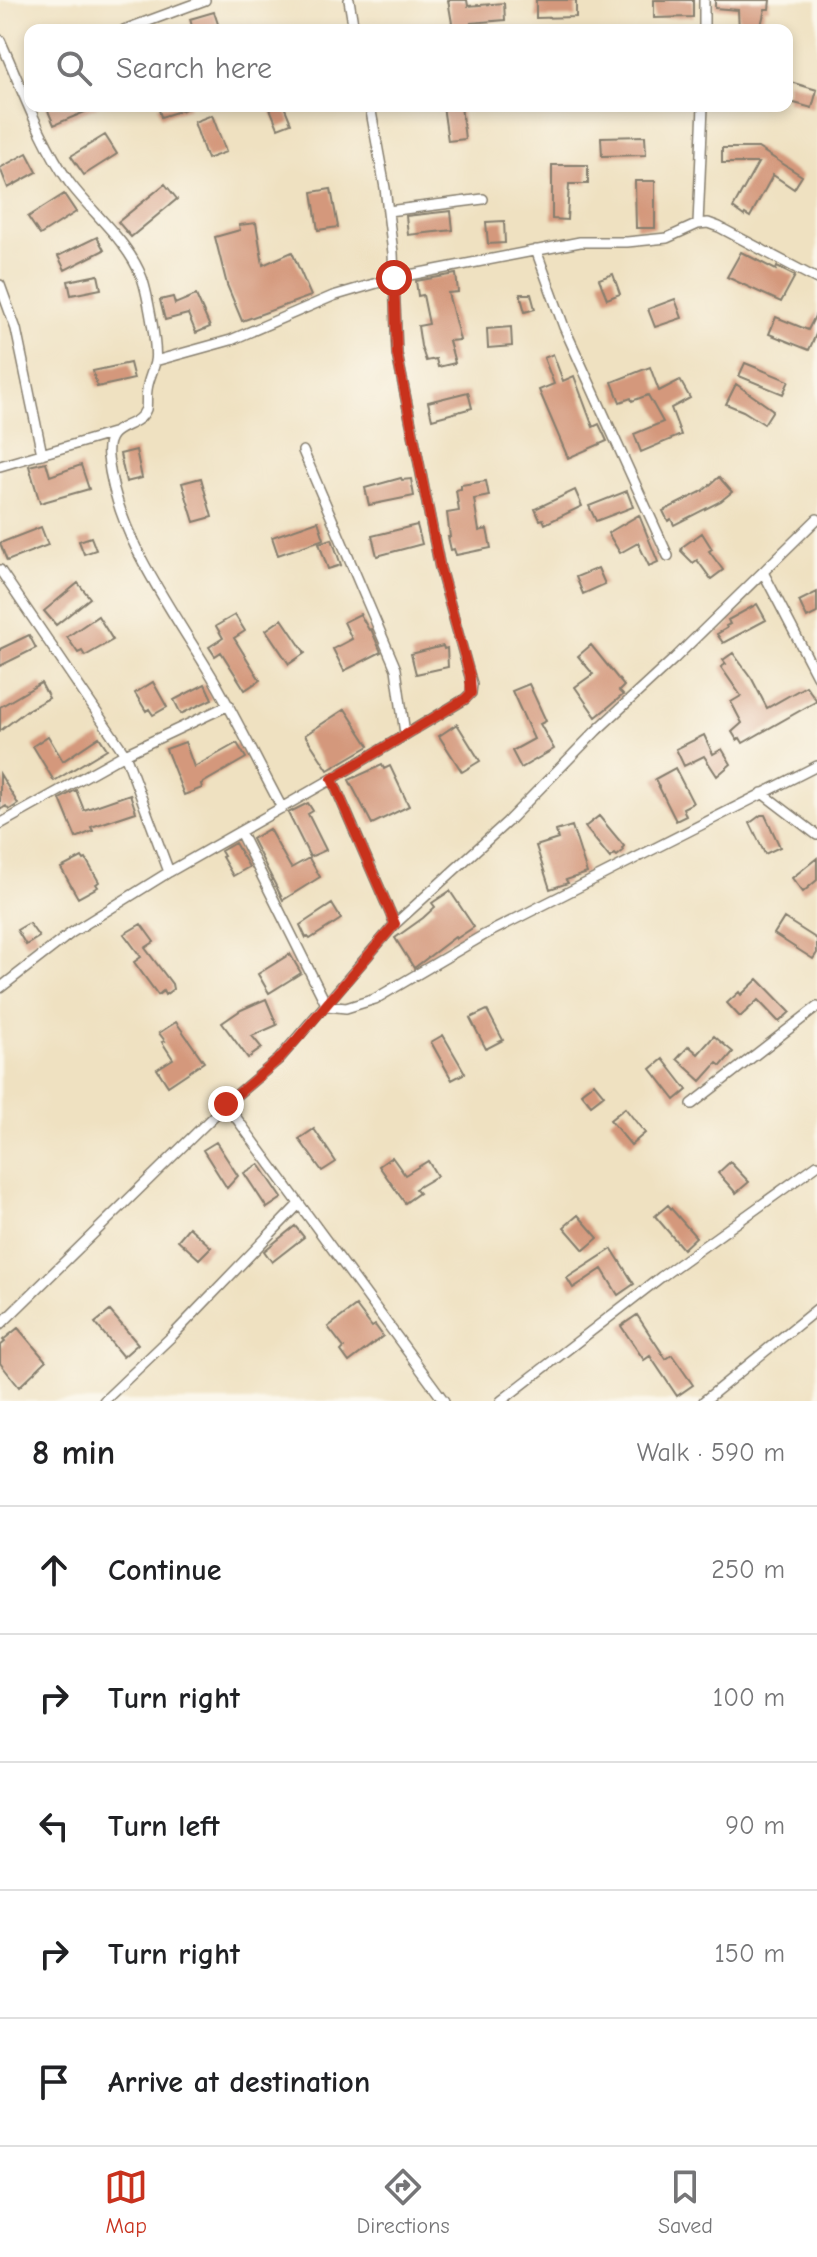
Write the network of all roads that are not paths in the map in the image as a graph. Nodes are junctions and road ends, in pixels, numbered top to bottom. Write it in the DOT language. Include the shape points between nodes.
graph roads {
  1 [pos="205,0"];
  2 [pos="349,0"];
  3 [pos="704,0"];
  4 [pos="140,24"];
  5 [pos="353,24"];
  6 [pos="704,24"];
  7 [pos="0,40"];
  8 [pos="24,96"];
  9 [pos="31,112"];
  10 [pos="371,112"];
  11 [pos="703,112"];
  12 [pos="483,199"];
  13 [pos="388,211"];
  14 [pos="698,224"];
  15 [pos="536,250"];
  16 [pos="394,278"];
  17 [pos="817,279"];
  18 [pos="0,285"];
  19 [pos="155,361"];
  20 [pos="113,433"];
  21 [pos="303,451"];
  22 [pos="42,454"];
  23 [pos="0,466"];
  24 [pos="817,519"];
  25 [pos="668,556"];
  26 [pos="0,570"];
  27 [pos="763,572"];
  28 [pos="817,676"];
  29 [pos="229,705"];
  30 [pos="405,734"];
  31 [pos="125,754"];
  32 [pos="817,766"];
  33 [pos="332,779"];
  34 [pos="762,793"];
  35 [pos="282,808"];
  36 [pos="0,824"];
  37 [pos="240,832"];
  38 [pos="817,835"];
  39 [pos="169,872"];
  40 [pos="395,924"];
  41 [pos="0,988"];
  42 [pos="327,1006"];
  43 [pos="817,1007"];
  44 [pos="226,1104"];
  45 [pos="692,1104"];
  46 [pos="817,1165"];
  47 [pos="298,1205"];
  48 [pos="817,1309"];
  49 [pos="0,1325"];
  50 [pos="104,1401"];
  51 [pos="444,1401"];
  52 [pos="501,1401"];
  53 [pos="704,1401"];
  1 -- 4 [label="street"];
  2 -- 5 [label="street"];
  3 -- 6 [label="street"];
  7 -- 8 [label="street"];
  9 -- 19 [label="street" via="68,181 142,278"];
  10 -- 13 [label="street"];
  11 -- 14 [label="street"];
  12 -- 13 [label="street"];
  13 -- 16 [label="street"];
  14 -- 15 [label="street" via="667,238"];
  14 -- 17 [label="street" via="719,227"];
  15 -- 16 [label="street"];
  15 -- 25 [label="street" via="564,327"];
  16 -- 19 [label="street" via="333,296 231,340"];
  16 -- 30 [label="street" via="397,354 440,568 472,684 465,699"];
  18 -- 22 [label="street" via="16,329"];
  19 -- 20 [label="street" via="146,408"];
  20 -- 22 [label="street"];
  20 -- 29 [label="street" via="108,455 133,543"];
  21 -- 30 [label="street" via="396,669"];
  22 -- 23 [label="street"];
  24 -- 27 [label="street"];
  26 -- 31 [label="street"];
  27 -- 28 [label="street"];
  27 -- 40 [label="street"];
  29 -- 31 [label="street"];
  29 -- 35 [label="street"];
  30 -- 33 [label="street"];
  31 -- 36 [label="street"];
  31 -- 39 [label="street"];
  32 -- 34 [label="street"];
  33 -- 35 [label="street"];
  33 -- 40 [label="street"];
  34 -- 38 [label="street"];
  34 -- 42 [label="street" via="484,935 375,999 346,1008"];
  35 -- 37 [label="street"];
  37 -- 39 [label="street"];
  37 -- 42 [label="street"];
  39 -- 41 [label="street" via="71,933"];
  40 -- 42 [label="street"];
  42 -- 44 [label="street" via="279,1059"];
  43 -- 45 [label="street"];
  44 -- 47 [label="street"];
  44 -- 49 [label="street"];
  46 -- 52 [label="street"];
  47 -- 50 [label="street"];
  47 -- 51 [label="street"];
  48 -- 53 [label="street"];
}
